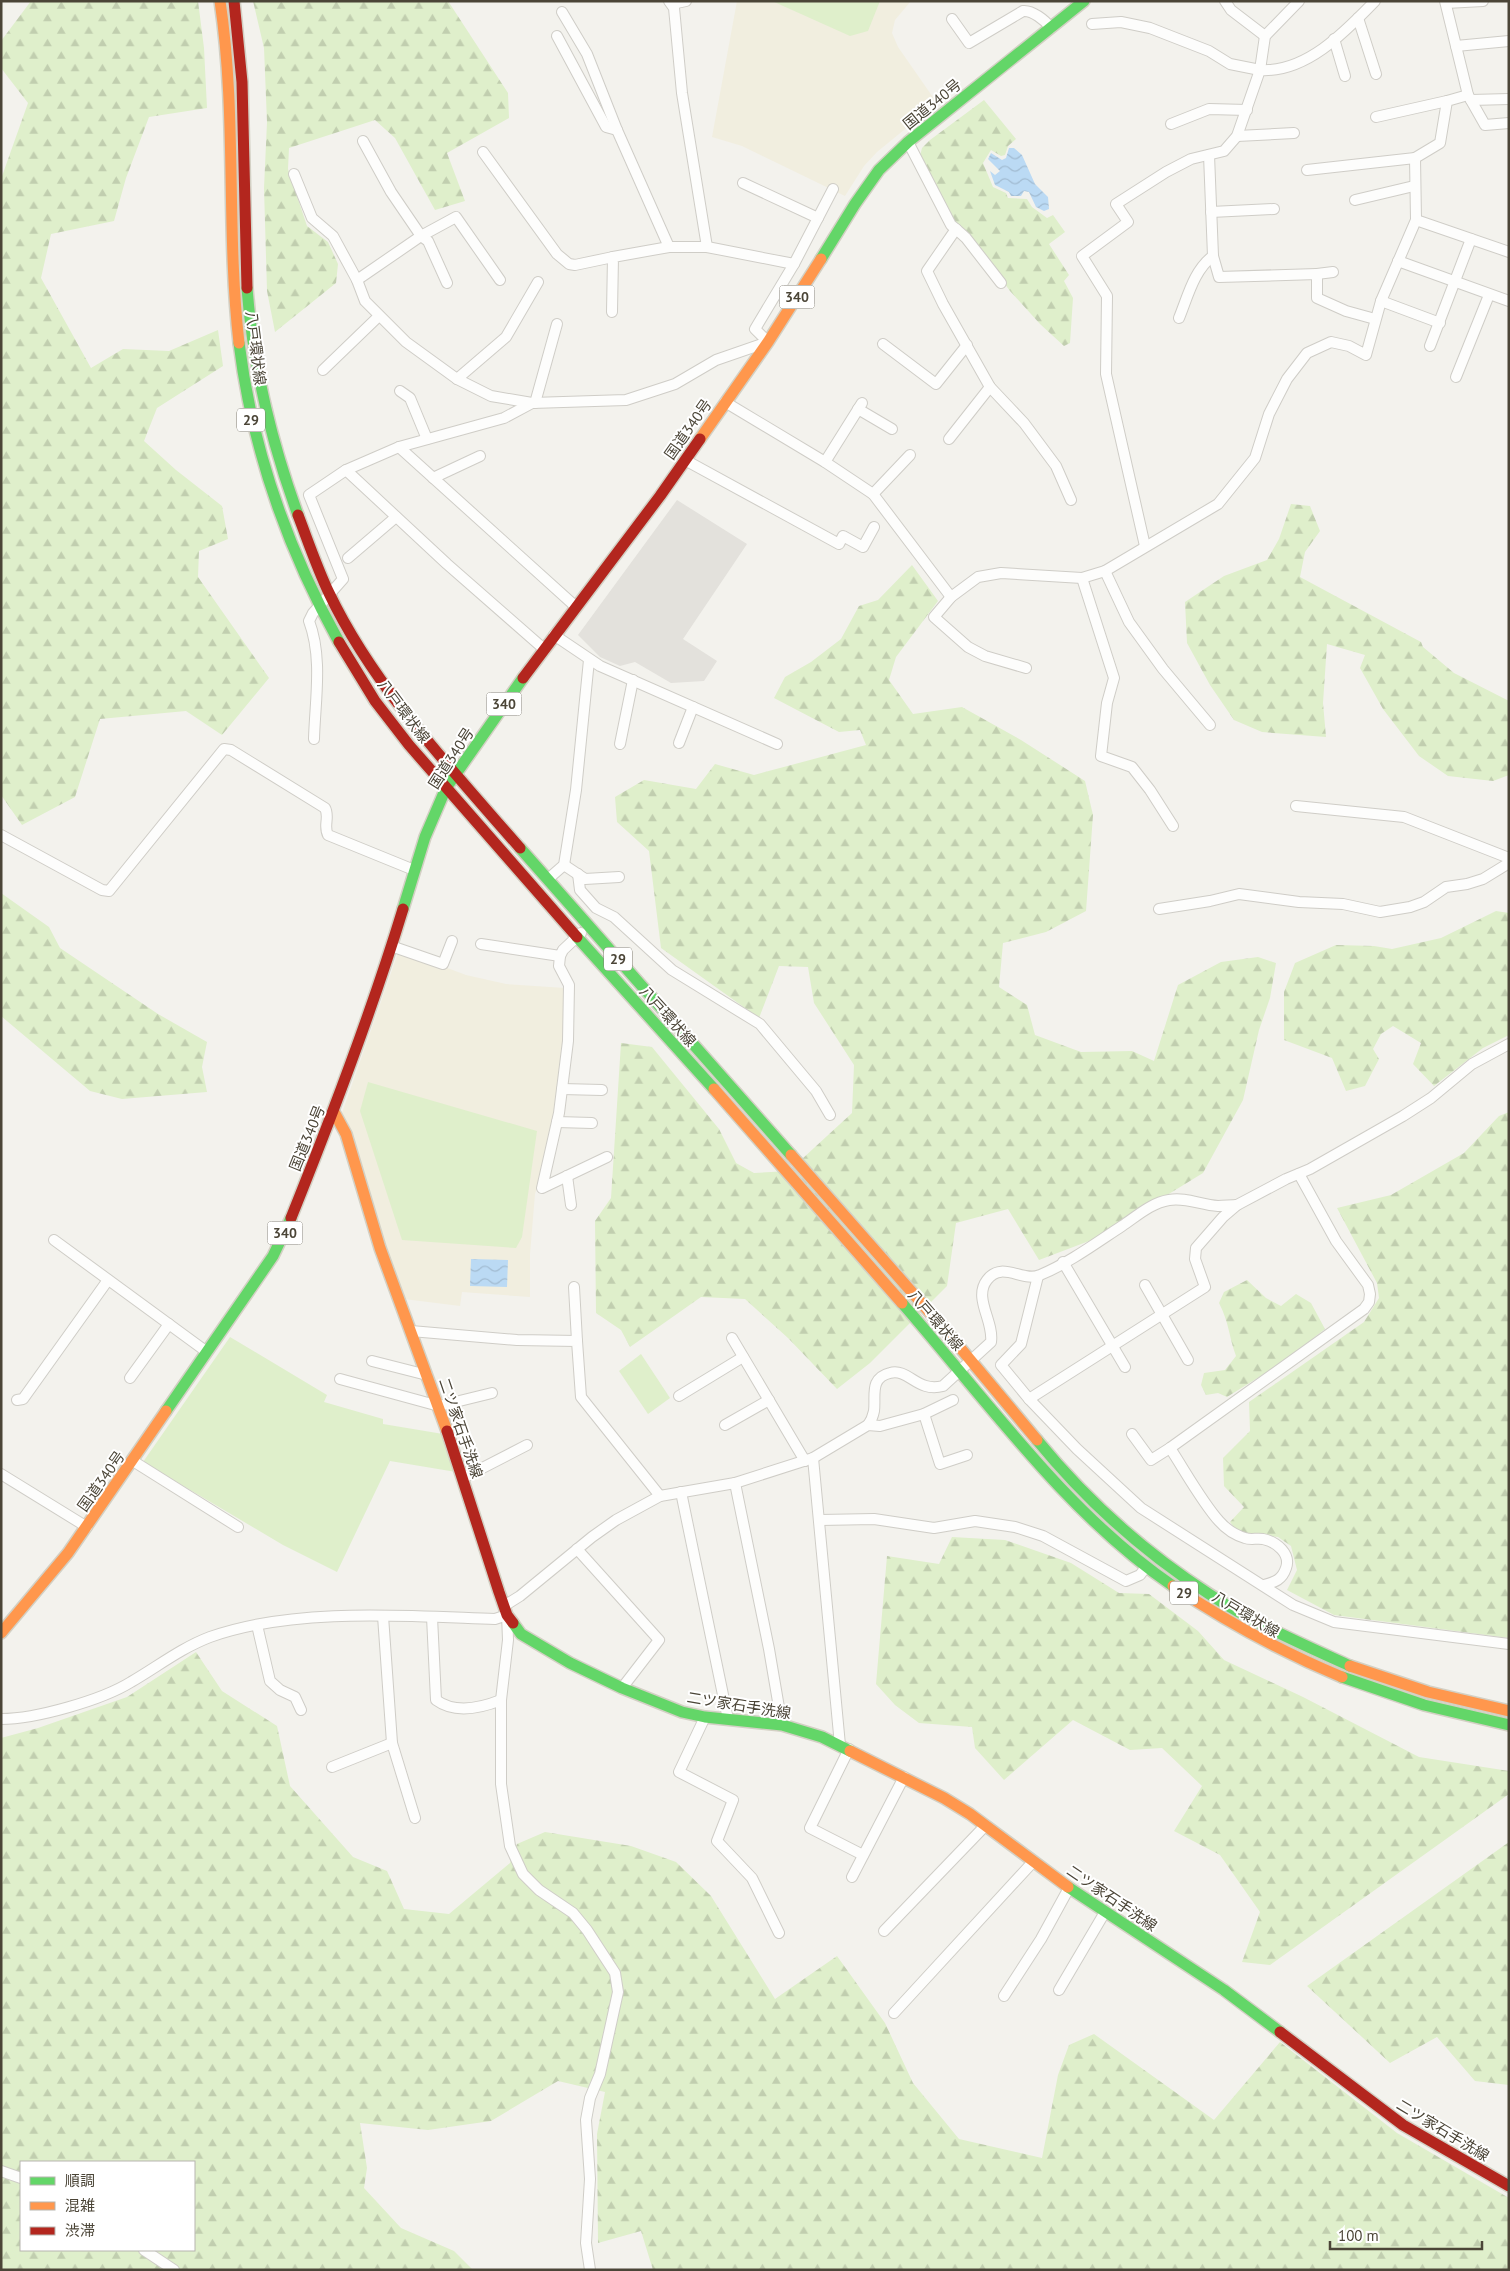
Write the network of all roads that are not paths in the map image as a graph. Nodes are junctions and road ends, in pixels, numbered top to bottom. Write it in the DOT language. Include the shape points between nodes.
graph roads {
  1 [pos="220,1"];
  2 [pos="234,1"];
  3 [pos="686,1"];
  4 [pos="1084,1"];
  5 [pos="1225,1"];
  6 [pos="1299,1"];
  7 [pos="1375,1"];
  8 [pos="1483,1"];
  9 [pos="1446,2"];
  10 [pos="670,3"];
  11 [pos="562,12"];
  12 [pos="1358,18"];
  13 [pos="952,19"];
  14 [pos="1092,24"];
  15 [pos="1051,28"];
  16 [pos="557,36"];
  17 [pos="1265,36"];
  18 [pos="1334,40"];
  19 [pos="1509,41"];
  20 [pos="1456,46"];
  21 [pos="1260,70"];
  22 [pos="1376,74"];
  23 [pos="1345,76"];
  24 [pos="1470,98"];
  25 [pos="1509,99"];
  26 [pos="1447,101"];
  27 [pos="1247,110"];
  28 [pos="1376,116"];
  29 [pos="1509,123"];
  30 [pos="1171,124"];
  31 [pos="617,130"];
  32 [pos="1294,133"];
  33 [pos="1238,136"];
  34 [pos="363,140"];
  35 [pos="908,142"];
  36 [pos="482,152"];
  37 [pos="1209,155"];
  38 [pos="1415,158"];
  39 [pos="1307,170"];
  40 [pos="294,174"];
  41 [pos="743,183"];
  42 [pos="1414,186"];
  43 [pos="833,189"];
  44 [pos="1355,200"];
  45 [pos="1274,209"];
  46 [pos="1211,212"];
  47 [pos="818,218"];
  48 [pos="1416,220"];
  49 [pos="956,229"];
  50 [pos="421,236"];
  51 [pos="1471,239"];
  52 [pos="707,247"];
  53 [pos="669,248"];
  54 [pos="1509,252"];
  55 [pos="1213,256"];
  56 [pos="612,257"];
  57 [pos="1398,261"];
  58 [pos="794,264"];
  59 [pos="1333,272"];
  60 [pos="1317,274"];
  61 [pos="357,280"];
  62 [pos="500,280"];
  63 [pos="538,282"];
  64 [pos="447,283"];
  65 [pos="1001,283"];
  66 [pos="1456,283"];
  67 [pos="1489,295"];
  68 [pos="1381,301"];
  69 [pos="1509,301"];
  70 [pos="612,312"];
  71 [pos="379,316"];
  72 [pos="1179,318"];
  73 [pos="1375,319"];
  74 [pos="1440,322"];
  75 [pos="557,324"];
  76 [pos="768,342"];
  77 [pos="883,344"];
  78 [pos="967,345"];
  79 [pos="1430,346"];
  80 [pos="323,370"];
  81 [pos="1456,377"];
  82 [pos="457,379"];
  83 [pos="990,387"];
  84 [pos="400,391"];
  85 [pos="725,402"];
  86 [pos="533,403"];
  87 [pos="892,430"];
  88 [pos="427,438"];
  89 [pos="948,439"];
  90 [pos="399,447"];
  91 [pos="910,455"];
  92 [pos="480,456"];
  93 [pos="684,460"];
  94 [pos="825,462"];
  95 [pos="346,470"];
  96 [pos="433,478"];
  97 [pos="874,494"];
  98 [pos="1071,500"];
  99 [pos="396,517"];
  100 [pos="874,527"];
  101 [pos="1145,546"];
  102 [pos="348,558"];
  103 [pos="1105,571"];
  104 [pos="1082,578"];
  105 [pos="329,594"];
  106 [pos="951,597"];
  107 [pos="319,606"];
  108 [pos="575,606"];
  109 [pos="554,635"];
  110 [pos="544,649"];
  111 [pos="589,660"];
  112 [pos="1026,668"];
  113 [pos="633,680"];
  114 [pos="693,707"];
  115 [pos="1210,725"];
  116 [pos="314,739"];
  117 [pos="679,743"];
  118 [pos="620,744"];
  119 [pos="777,744"];
  120 [pos="455,774"];
  121 [pos="446,788"];
  122 [pos="1296,806"];
  123 [pos="1173,826"];
  124 [pos="1,834"];
  125 [pos="1509,858"];
  126 [pos="1509,863"];
  127 [pos="564,865"];
  128 [pos="414,870"];
  129 [pos="578,874"];
  130 [pos="619,877"];
  131 [pos="548,879"];
  132 [pos="1159,909"];
  133 [pos="589,926"];
  134 [pos="577,937"];
  135 [pos="452,941"];
  136 [pos="481,944"];
  137 [pos="391,946"];
  138 [pos="560,956"];
  139 [pos="1509,1044"];
  140 [pos="562,1089"];
  141 [pos="602,1090"];
  142 [pos="334,1112"];
  143 [pos="830,1115"];
  144 [pos="557,1122"];
  145 [pos="592,1123"];
  146 [pos="607,1157"];
  147 [pos="1299,1174"];
  148 [pos="567,1176"];
  149 [pos="571,1205"];
  150 [pos="1237,1205"];
  151 [pos="54,1240"];
  152 [pos="1063,1262"];
  153 [pos="1038,1276"];
  154 [pos="108,1280"];
  155 [pos="1145,1285"];
  156 [pos="574,1287"];
  157 [pos="1162,1314"];
  158 [pos="169,1324"];
  159 [pos="411,1331"];
  160 [pos="732,1338"];
  161 [pos="577,1341"];
  162 [pos="1112,1345"];
  163 [pos="208,1352"];
  164 [pos="743,1357"];
  165 [pos="1188,1360"];
  166 [pos="372,1361"];
  167 [pos="972,1361"];
  168 [pos="1125,1367"];
  169 [pos="961,1372"];
  170 [pos="427,1375"];
  171 [pos="130,1378"];
  172 [pos="340,1379"];
  173 [pos="492,1393"];
  174 [pos="679,1396"];
  175 [pos="1029,1399"];
  176 [pos="17,1400"];
  177 [pos="769,1400"];
  178 [pos="953,1400"];
  179 [pos="439,1406"];
  180 [pos="924,1414"];
  181 [pos="725,1425"];
  182 [pos="868,1425"];
  183 [pos="1132,1434"];
  184 [pos="527,1445"];
  185 [pos="1170,1448"];
  186 [pos="967,1455"];
  187 [pos="809,1460"];
  188 [pos="133,1461"];
  189 [pos="1,1474"];
  190 [pos="463,1478"];
  191 [pos="735,1483"];
  192 [pos="681,1492"];
  193 [pos="660,1496"];
  194 [pos="820,1520"];
  195 [pos="87,1527"];
  196 [pos="238,1527"];
  197 [pos="576,1549"];
  198 [pos="1146,1568"];
  199 [pos="1264,1585"];
  200 [pos="506,1610"];
  201 [pos="383,1616"];
  202 [pos="432,1617"];
  203 [pos="257,1625"];
  204 [pos="1,1633"];
  205 [pos="1509,1644"];
  206 [pos="622,1688"];
  207 [pos="501,1700"];
  208 [pos="302,1710"];
  209 [pos="1509,1711"];
  210 [pos="706,1717"];
  211 [pos="1,1719"];
  212 [pos="728,1719"];
  213 [pos="782,1725"];
  214 [pos="1509,1725"];
  215 [pos="392,1743"];
  216 [pos="844,1747"];
  217 [pos="332,1767"];
  218 [pos="904,1777"];
  219 [pos="415,1818"];
  220 [pos="985,1826"];
  221 [pos="863,1855"];
  222 [pos="1032,1863"];
  223 [pos="852,1877"];
  224 [pos="1069,1888"];
  225 [pos="1105,1912"];
  226 [pos="884,1931"];
  227 [pos="779,1933"];
  228 [pos="1058,1990"];
  229 [pos="1004,1996"];
  230 [pos="894,2013"];
  231 [pos="1,2171"];
  232 [pos="20,2178"];
  233 [pos="1509,2186"];
  234 [pos="146,2251"];
  235 [pos="174,2270"];
  236 [pos="590,2270"];
  1 -- 107 [label="main road, 八戸環状線 / 29" via="230,113 235,306 250,414 280,515"];
  2 -- 105 [label="main road, 八戸環状線 / 29" via="244,101 250,324 260,394 294,508"];
  3 -- 10 [label="street"];
  4 -- 15 [label="main road, 国道340号 / 340"];
  5 -- 17 [label="street" via="1231,10"];
  6 -- 17 [label="street"];
  7 -- 12 [label="street"];
  8 -- 9 [label="street"];
  9 -- 20 [label="street"];
  10 -- 52 [label="street" via="674,8 682,93"];
  11 -- 31 [label="street" via="587,54"];
  12 -- 18 [label="street"];
  12 -- 22 [label="street"];
  13 -- 15 [label="street" via="969,43 1028,10"];
  14 -- 21 [label="street" via="1121,22 1150,28 1208,51 1230,64"];
  15 -- 35 [label="main road, 国道340号 / 340"];
  16 -- 31 [label="street" via="606,127"];
  17 -- 21 [label="street"];
  18 -- 21 [label="street" via="1292,66 1274,71"];
  18 -- 23 [label="street"];
  19 -- 20 [label="street"];
  20 -- 24 [label="street"];
  21 -- 27 [label="street"];
  24 -- 25 [label="street"];
  24 -- 26 [label="street"];
  24 -- 29 [label="street" via="1485,125"];
  26 -- 28 [label="street"];
  26 -- 38 [label="street" via="1440,143"];
  27 -- 30 [label="street" via="1209,109"];
  27 -- 33 [label="street"];
  31 -- 53 [label="street"];
  32 -- 33 [label="street"];
  33 -- 37 [label="street" via="1224,151"];
  34 -- 50 [label="street" via="391,192"];
  35 -- 49 [label="street"];
  35 -- 76 [label="main road, 国道340号 / 340" via="879,170 855,204"];
  36 -- 56 [label="street" via="557,254 570,264"];
  37 -- 46 [label="street"];
  37 -- 101 [label="street" via="1191,159 1116,204 1128,222 1082,256 1107,296 1106,374"];
  38 -- 39 [label="street"];
  38 -- 42 [label="street"];
  40 -- 61 [label="street" via="312,218 333,236"];
  41 -- 47 [label="street"];
  42 -- 44 [label="street"];
  42 -- 48 [label="street"];
  43 -- 47 [label="street"];
  45 -- 46 [label="street"];
  46 -- 55 [label="street"];
  47 -- 58 [label="street"];
  48 -- 51 [label="street"];
  48 -- 57 [label="street"];
  49 -- 65 [label="street"];
  49 -- 78 [label="street" via="928,271"];
  50 -- 61 [label="street"];
  50 -- 62 [label="street" via="456,217"];
  50 -- 64 [label="street" via="428,241"];
  51 -- 54 [label="street"];
  51 -- 66 [label="street"];
  52 -- 53 [label="street"];
  52 -- 58 [label="street"];
  53 -- 56 [label="street"];
  55 -- 60 [label="street" via="1219,277"];
  55 -- 72 [label="street" via="1203,263"];
  56 -- 70 [label="street"];
  57 -- 66 [label="street"];
  57 -- 68 [label="street"];
  58 -- 76 [label="street" via="755,329"];
  59 -- 60 [label="street"];
  60 -- 73 [label="street" via="1317,298"];
  61 -- 71 [label="street" via="364,301"];
  63 -- 82 [label="street" via="506,337"];
  66 -- 67 [label="street"];
  66 -- 74 [label="street"];
  67 -- 69 [label="street"];
  67 -- 81 [label="street"];
  68 -- 73 [label="street"];
  68 -- 74 [label="street"];
  71 -- 80 [label="street"];
  71 -- 82 [label="street" via="406,342"];
  73 -- 101 [label="street" via="1366,355 1349,346 1330,342 1307,353 1287,379 1269,414 1255,458 1218,504"];
  74 -- 79 [label="street"];
  75 -- 86 [label="street"];
  76 -- 85 [label="main road, 国道340号 / 340"];
  76 -- 86 [label="street" via="716,360 675,384 626,400"];
  77 -- 78 [label="street" via="936,384"];
  78 -- 83 [label="street"];
  82 -- 86 [label="street" via="491,396"];
  83 -- 89 [label="street"];
  83 -- 98 [label="street" via="1024,423 1056,466"];
  84 -- 88 [label="street" via="410,398"];
  85 -- 93 [label="main road, 国道340号 / 340"];
  85 -- 94 [label="street"];
  86 -- 88 [label="street" via="504,418 437,438"];
  87 -- 94 [label="street" via="860,406"];
  88 -- 90 [label="street"];
  90 -- 95 [label="street"];
  90 -- 96 [label="street"];
  91 -- 97 [label="street"];
  92 -- 96 [label="street"];
  93 -- 100 [label="street" via="839,544 843,536 863,547"];
  93 -- 108 [label="main road, 国道340号 / 340"];
  94 -- 97 [label="street"];
  95 -- 99 [label="street"];
  95 -- 105 [label="street" via="309,495 343,579"];
  96 -- 108 [label="street"];
  97 -- 106 [label="street"];
  99 -- 102 [label="street"];
  99 -- 110 [label="street"];
  101 -- 103 [label="street"];
  103 -- 104 [label="street"];
  103 -- 115 [label="street" via="1129,622"];
  104 -- 106 [label="street" via="1001,573 978,577"];
  104 -- 123 [label="street" via="1114,678 1107,703 1101,756 1132,767"];
  105 -- 107 [label="street"];
  105 -- 120 [label="main road, 八戸環状線 / 29" via="403,709"];
  106 -- 112 [label="street" via="934,617 968,647 985,656"];
  107 -- 116 [label="street" via="309,621 316,639 317,654"];
  107 -- 121 [label="main road, 八戸環状線 / 29" via="355,670 391,723"];
  108 -- 109 [label="main road, 国道340号 / 340"];
  109 -- 110 [label="main road, 国道340号 / 340"];
  109 -- 111 [label="street"];
  110 -- 120 [label="main road, 国道340号 / 340"];
  111 -- 113 [label="street"];
  111 -- 127 [label="street" via="576,790"];
  113 -- 114 [label="street"];
  113 -- 118 [label="street"];
  114 -- 117 [label="street"];
  114 -- 119 [label="street"];
  120 -- 121 [label="main road, 国道340号 / 340"];
  120 -- 131 [label="main road, 八戸環状線 / 29"];
  121 -- 128 [label="main road, 国道340号 / 340" via="424,837"];
  121 -- 134 [label="main road, 八戸環状線 / 29"];
  122 -- 125 [label="street" via="1404,817"];
  124 -- 128 [label="street" via="109,891 224,749 231,750 326,808 325,830 328,835"];
  126 -- 132 [label="street" via="1483,879 1446,887 1424,902 1380,912 1343,904 1239,894"];
  127 -- 129 [label="street"];
  127 -- 131 [label="street"];
  128 -- 137 [label="main road, 国道340号 / 340"];
  129 -- 130 [label="street" via="589,879"];
  129 -- 143 [label="street" via="580,890 596,908 614,917 672,970 760,1024 816,1091"];
  131 -- 133 [label="main road, 八戸環状線 / 29"];
  133 -- 134 [label="street"];
  133 -- 167 [label="main road, 八戸環状線 / 29"];
  134 -- 138 [label="street"];
  134 -- 169 [label="main road, 八戸環状線 / 29"];
  135 -- 137 [label="street" via="443,964"];
  136 -- 138 [label="street"];
  137 -- 142 [label="main road, 国道340号 / 340"];
  138 -- 140 [label="street" via="559,966 569,986 568,1041"];
  139 -- 147 [label="street" via="1472,1064 1432,1098"];
  140 -- 141 [label="street"];
  140 -- 144 [label="street"];
  142 -- 159 [label="main road, 二ツ家石手洗線" via="346,1134 380,1248"];
  142 -- 163 [label="main road, 国道340号 / 340" via="283,1238"];
  144 -- 145 [label="street"];
  144 -- 148 [label="street" via="542,1188"];
  146 -- 148 [label="street"];
  147 -- 150 [label="street"];
  147 -- 185 [label="street" via="1336,1241 1368,1285 1369,1302 1364,1309"];
  148 -- 149 [label="street"];
  150 -- 152 [label="street" via="1217,1206 1188,1199 1155,1204"];
  150 -- 157 [label="street" via="1196,1248 1195,1259 1205,1287"];
  151 -- 154 [label="street"];
  152 -- 153 [label="street"];
  152 -- 162 [label="street"];
  153 -- 167 [label="street" via="1002,1271 986,1280 982,1298 993,1332 991,1342"];
  153 -- 175 [label="street" via="1021,1344 1001,1365"];
  154 -- 158 [label="street"];
  154 -- 176 [label="street" via="23,1399"];
  155 -- 157 [label="street"];
  156 -- 161 [label="street"];
  157 -- 162 [label="street"];
  157 -- 165 [label="street"];
  158 -- 163 [label="street"];
  158 -- 171 [label="street"];
  159 -- 161 [label="street" via="517,1340"];
  159 -- 170 [label="main road, 二ツ家石手洗線"];
  160 -- 164 [label="street"];
  161 -- 193 [label="street" via="581,1397"];
  162 -- 168 [label="street"];
  162 -- 175 [label="street"];
  163 -- 188 [label="main road, 国道340号 / 340"];
  164 -- 174 [label="street"];
  164 -- 177 [label="street"];
  166 -- 170 [label="street"];
  167 -- 169 [label="street"];
  167 -- 209 [label="main road, 八戸環状線 / 29" via="1054,1461 1096,1506 1152,1553 1209,1594 1280,1634 1358,1670 1428,1692"];
  169 -- 182 [label="street" via="943,1386 933,1389 922,1386 903,1373 890,1372 878,1380 873,1390 874,1410"];
  169 -- 198 [label="main road, 八戸環状線 / 29" via="1050,1477 1086,1515"];
  170 -- 179 [label="main road, 二ツ家石手洗線"];
  172 -- 179 [label="street"];
  173 -- 179 [label="street"];
  175 -- 199 [label="street" via="1076,1449 1141,1508"];
  177 -- 181 [label="street"];
  177 -- 187 [label="street"];
  178 -- 180 [label="street"];
  179 -- 190 [label="main road, 二ツ家石手洗線"];
  180 -- 182 [label="street" via="880,1426"];
  180 -- 186 [label="street" via="940,1464"];
  182 -- 187 [label="street"];
  183 -- 185 [label="street" via="1151,1460"];
  184 -- 190 [label="street"];
  185 -- 199 [label="street" via="1218,1520 1230,1531 1246,1538 1276,1543 1284,1552 1288,1563 1284,1575 1276,1582"];
  187 -- 191 [label="street"];
  187 -- 194 [label="street"];
  188 -- 195 [label="main road, 国道340号 / 340"];
  188 -- 196 [label="street"];
  189 -- 195 [label="street"];
  190 -- 200 [label="main road, 二ツ家石手洗線"];
  191 -- 192 [label="street"];
  191 -- 213 [label="street"];
  192 -- 193 [label="street"];
  192 -- 212 [label="street"];
  193 -- 197 [label="street" via="616,1520"];
  194 -- 198 [label="street" via="874,1519 934,1528 974,1521 1015,1527 1044,1536 1126,1581 1140,1575"];
  194 -- 216 [label="street" via="827,1626"];
  195 -- 204 [label="main road, 国道340号 / 340"];
  197 -- 200 [label="street"];
  197 -- 206 [label="street" via="659,1640"];
  198 -- 214 [label="main road, 八戸環状線 / 29" via="1266,1645 1318,1669 1385,1695"];
  199 -- 205 [label="street" via="1293,1606 1334,1622"];
  200 -- 202 [label="street" via="496,1618"];
  200 -- 206 [label="main road, 二ツ家石手洗線" via="521,1634"];
  200 -- 207 [label="street" via="508,1640"];
  201 -- 202 [label="street"];
  201 -- 203 [label="street" via="285,1620"];
  201 -- 215 [label="street"];
  202 -- 207 [label="street" via="436,1700 451,1708 483,1707"];
  203 -- 208 [label="street" via="270,1680 280,1690 295,1697"];
  203 -- 211 [label="street" via="193,1644 110,1693 22,1719"];
  206 -- 210 [label="main road, 二ツ家石手洗線" via="682,1712"];
  207 -- 236 [label="street" via="501,1784 510,1846 523,1874 539,1890 573,1912 615,1973 616,2004 586,2120 590,2179 586,2243"];
  210 -- 212 [label="main road, 二ツ家石手洗線"];
  210 -- 227 [label="street" via="679,1772 733,1800 717,1841 752,1878"];
  212 -- 213 [label="main road, 二ツ家石手洗線"];
  213 -- 216 [label="main road, 二ツ家石手洗線"];
  215 -- 217 [label="street"];
  215 -- 219 [label="street"];
  216 -- 218 [label="main road, 二ツ家石手洗線"];
  216 -- 221 [label="street" via="810,1828"];
  218 -- 220 [label="main road, 二ツ家石手洗線" via="944,1798"];
  218 -- 221 [label="street"];
  220 -- 222 [label="main road, 二ツ家石手洗線"];
  220 -- 226 [label="street"];
  221 -- 223 [label="street"];
  222 -- 224 [label="main road, 二ツ家石手洗線"];
  222 -- 230 [label="street"];
  224 -- 225 [label="main road, 二ツ家石手洗線"];
  224 -- 229 [label="street"];
  225 -- 228 [label="street"];
  225 -- 233 [label="main road, 二ツ家石手洗線" via="1224,1990 1403,2125"];
  231 -- 232 [label="street"];
  234 -- 235 [label="street"];
}
